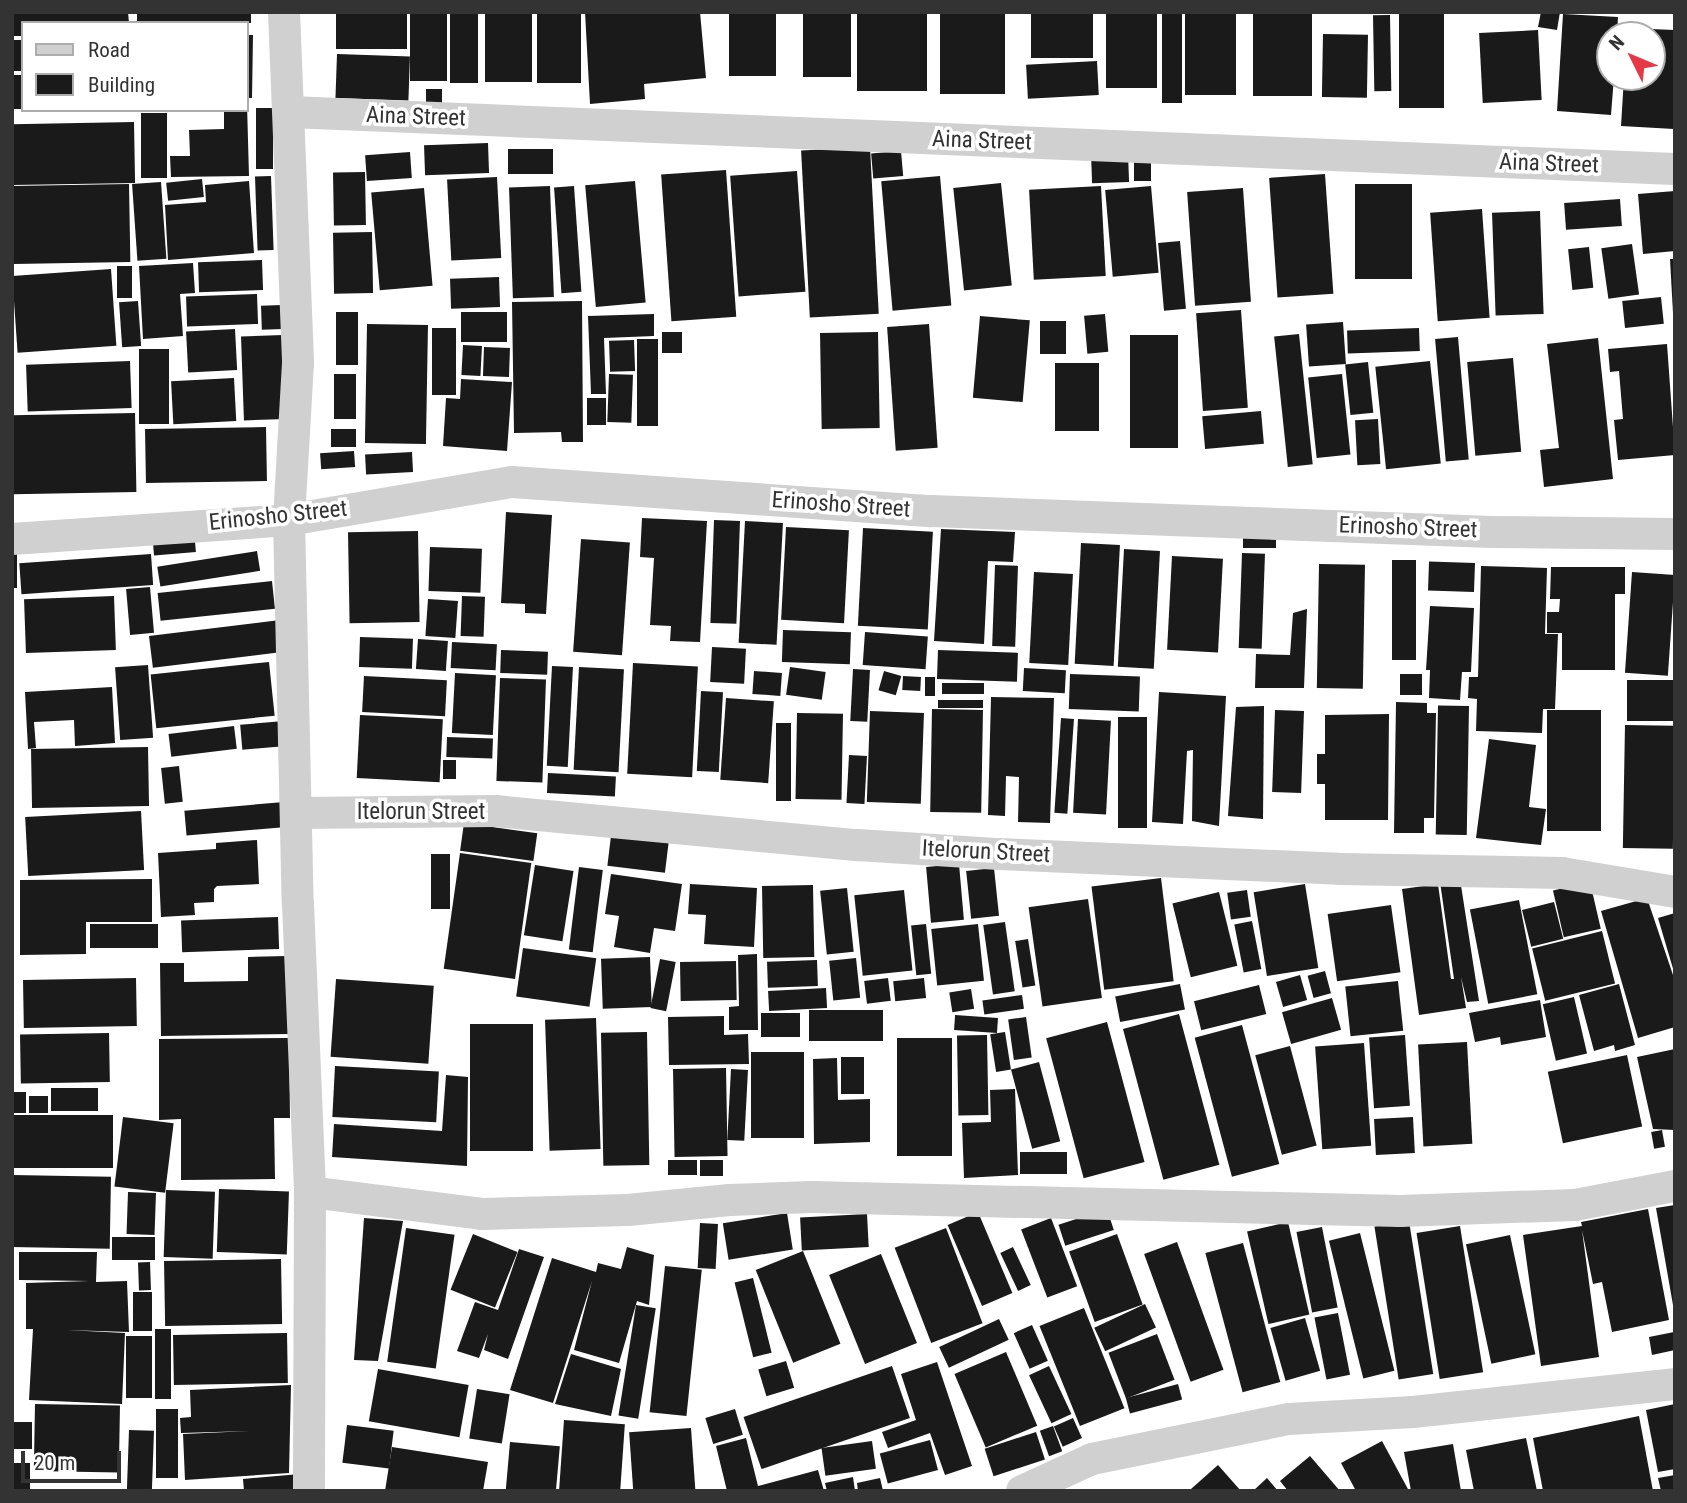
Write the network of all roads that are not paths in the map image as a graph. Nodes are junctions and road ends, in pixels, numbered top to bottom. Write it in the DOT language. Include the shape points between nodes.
graph roads {
  1 [pos="284,12"];
  2 [pos="290,112"];
  3 [pos="1675,169"];
  4 [pos="289,520"];
  5 [pos="1675,534"];
  6 [pos="12,539"];
  7 [pos="298,813"];
  8 [pos="1675,892"];
  9 [pos="1675,1186"];
  10 [pos="310,1192"];
  11 [pos="1675,1384"];
  12 [pos="309,1491"];
  13 [pos="1022,1491"];
  1 -- 2 [label="street"];
  2 -- 3 [label="street, Aina Street"];
  2 -- 4 [label="street" via="298,363"];
  4 -- 5 [label="street, Erinosho Street" via="512,482 931,511"];
  4 -- 6 [label="street, Erinosho Street"];
  4 -- 7 [label="street"];
  7 -- 8 [label="street, Itelorun Street" via="495,811 986,853 1339,869 1562,873"];
  7 -- 10 [label="street"];
  9 -- 10 [label="street" via="1575,1205 1400,1211 812,1197 628,1210 482,1214"];
  10 -- 12 [label="street"];
  11 -- 13 [label="street" via="1413,1412 1289,1419 1092,1458"];
}
